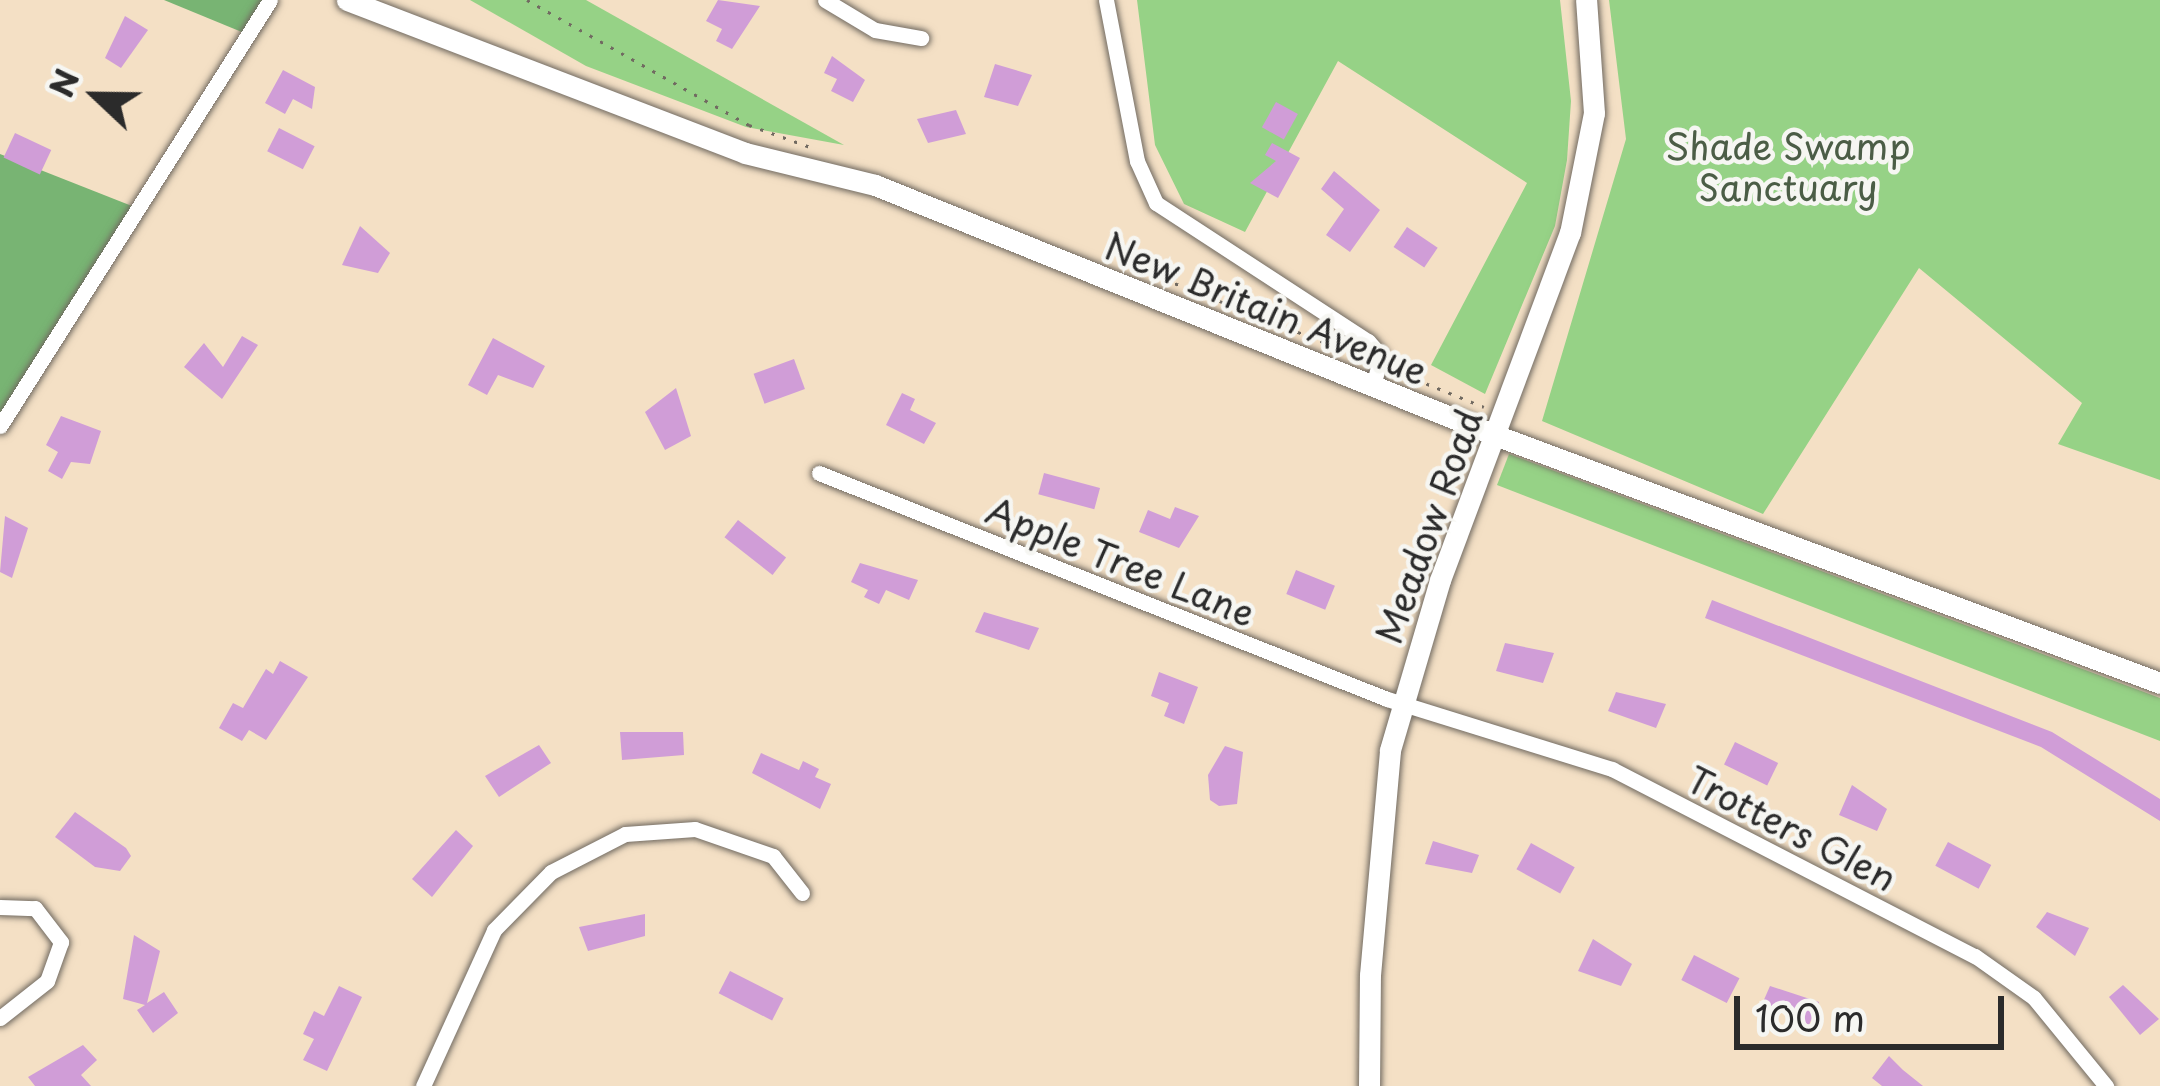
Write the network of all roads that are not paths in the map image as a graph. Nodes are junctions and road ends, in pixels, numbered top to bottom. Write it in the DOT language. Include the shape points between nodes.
graph roads {
  1 [pos="270,0"];
  2 [pos="347,0"];
  3 [pos="826,0"];
  4 [pos="1106,0"];
  5 [pos="1586,0"];
  6 [pos="921,38"];
  7 [pos="1373,386"];
  8 [pos="0,426"];
  9 [pos="1496,435"];
  10 [pos="819,473"];
  11 [pos="2160,683"];
  12 [pos="1401,702"];
  13 [pos="802,893"];
  14 [pos="0,907"];
  15 [pos="0,1018"];
  16 [pos="423,1086"];
  17 [pos="1370,1086"];
  18 [pos="2107,1086"];
  1 -- 8 [label="street"];
  2 -- 7 [label="street, New Britain Avenue" via="745,153 875,185"];
  3 -- 6 [label="street" via="875,30"];
  4 -- 7 [label="street" via="1137,161 1156,202 1368,341 1381,356"];
  5 -- 9 [label="street, Meadow Road" via="1594,66 1588,164"];
  7 -- 9 [label="street, New Britain Avenue"];
  9 -- 11 [label="street, New Britain Avenue"];
  9 -- 12 [label="street, Meadow Road"];
  10 -- 12 [label="street, Apple Tree Lane"];
  12 -- 17 [label="street, Meadow Road" via="1382,801"];
  12 -- 18 [label="street, Trotters Glen" via="1612,769 1975,956 2034,998"];
  13 -- 16 [label="street" via="773,856 694,829 625,834 551,872 494,930"];
  14 -- 15 [label="street" via="35,908 61,942 47,982"];
}
